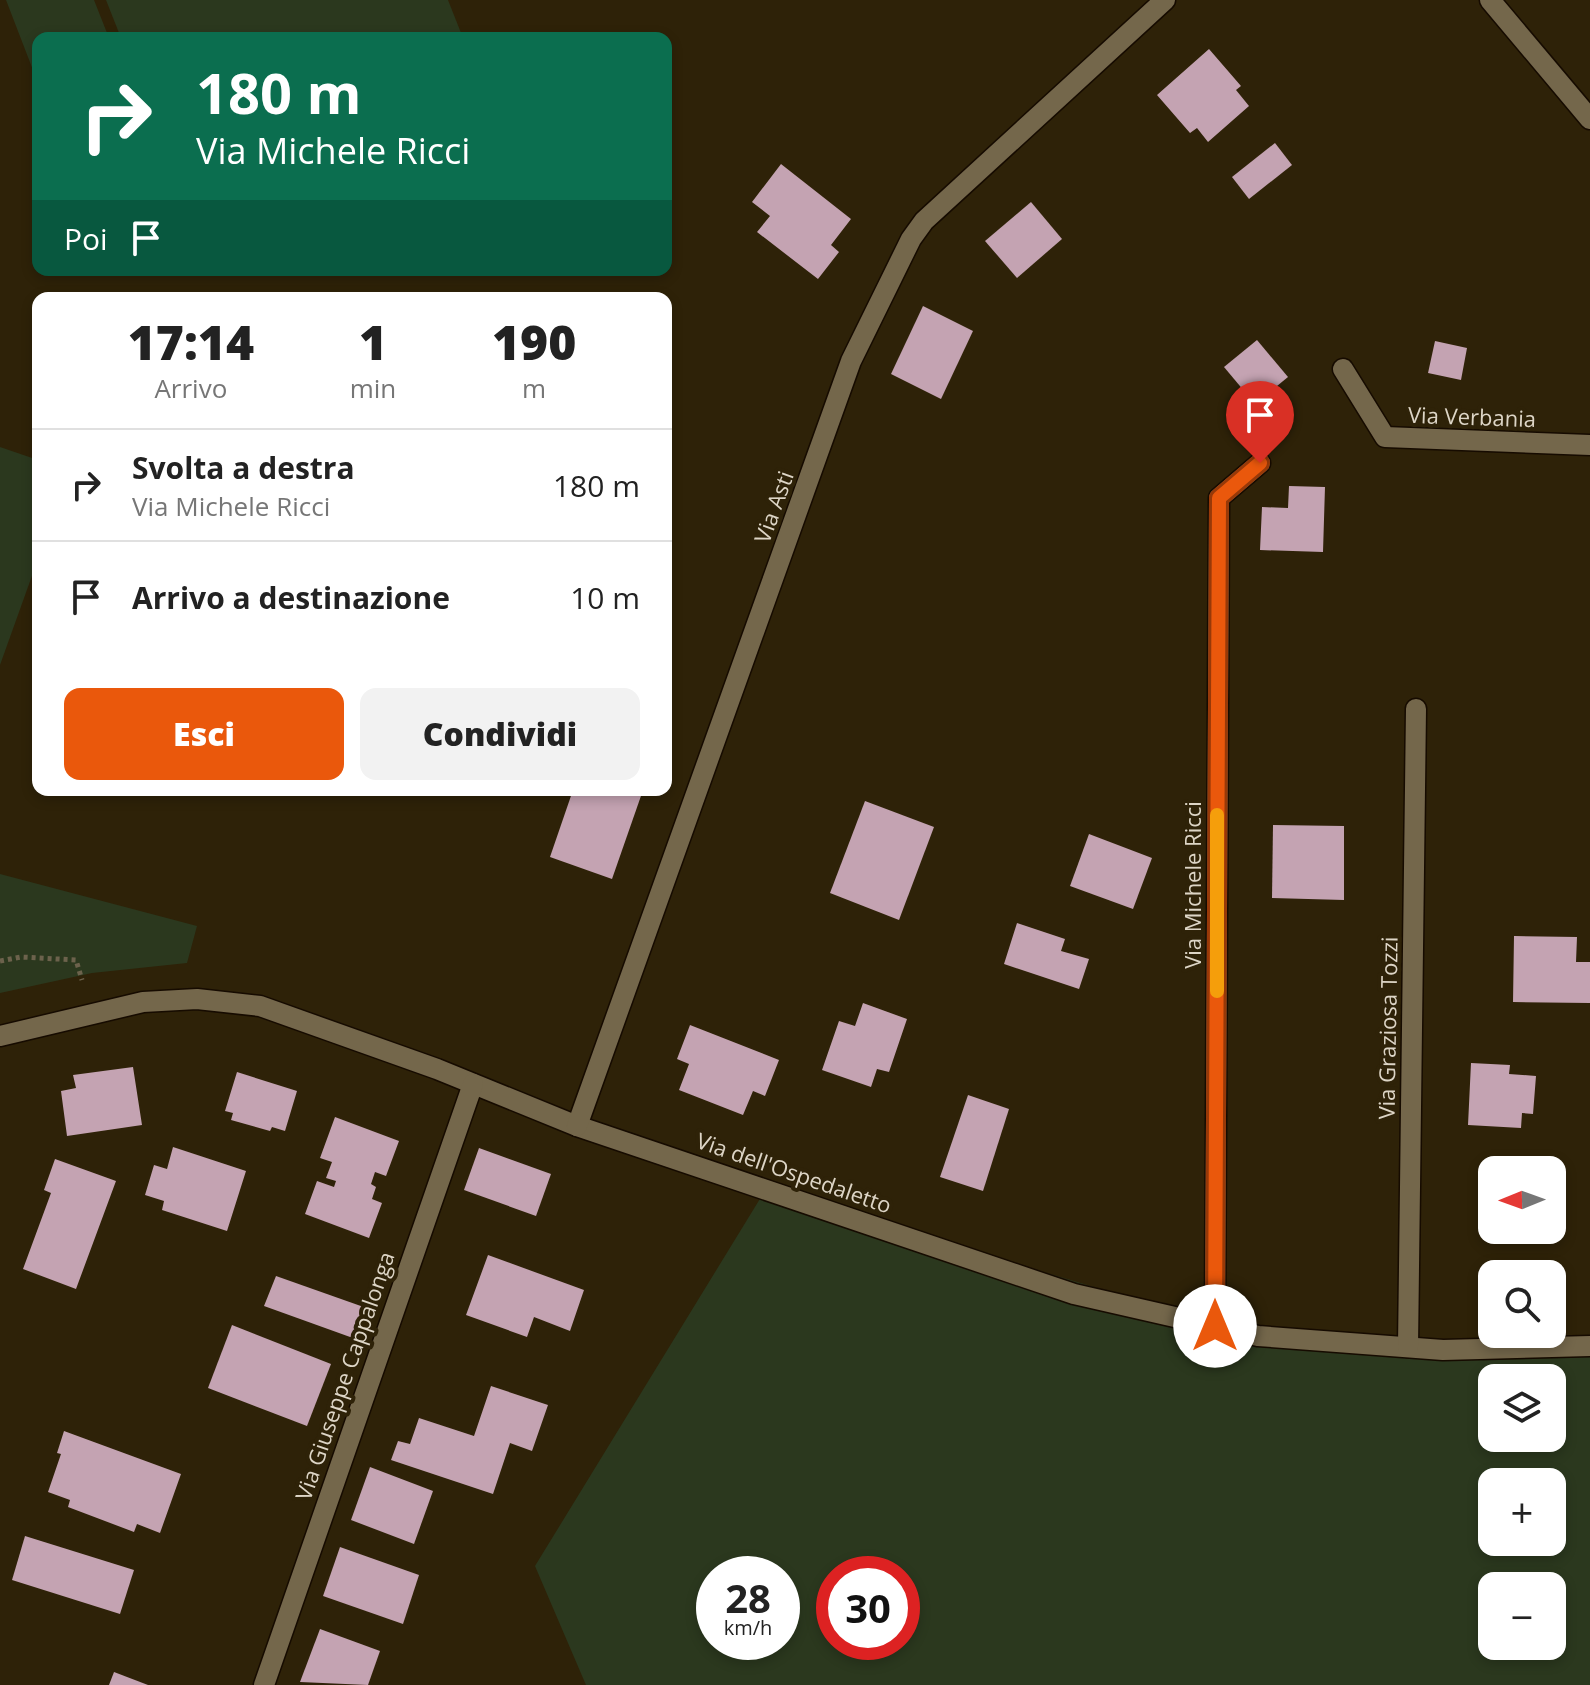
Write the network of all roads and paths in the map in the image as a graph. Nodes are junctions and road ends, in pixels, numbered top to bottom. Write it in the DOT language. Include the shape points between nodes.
graph roads {
  1 [pos="1165,0"];
  2 [pos="1490,0"];
  3 [pos="1590,119"];
  4 [pos="1343,369"];
  5 [pos="1590,445"];
  6 [pos="1260,463"];
  7 [pos="1416,709"];
  8 [pos="0,961"];
  9 [pos="82,980"];
  10 [pos="0,1036"];
  11 [pos="473,1084"];
  12 [pos="577,1126"];
  13 [pos="1215,1326"];
  14 [pos="1590,1346"];
  15 [pos="1408,1347"];
  16 [pos="264,1685"];
  1 -- 12 [label="street, Via Asti" via="924,221 911,239 851,361"];
  2 -- 3 [label="street"];
  4 -- 5 [label="street, Via Verbania" via="1385,437"];
  6 -- 13 [label="street, Via Michele Ricci" via="1219,498"];
  7 -- 15 [label="street, Via Graziosa Tozzi"];
  8 -- 9 [label="path" via="76,960"];
  10 -- 11 [label="street, Via dell'Ospedaletto" via="143,1002 197,999 260,1006"];
  11 -- 12 [label="street, Via dell'Ospedaletto"];
  11 -- 16 [label="street, Via Giuseppe Cappalonga"];
  12 -- 13 [label="street, Via dell'Ospedaletto" via="1074,1294"];
  13 -- 15 [label="street, Via dell'Ospedaletto" via="1258,1336"];
  14 -- 15 [label="street, Via dell'Ospedaletto"];
}
